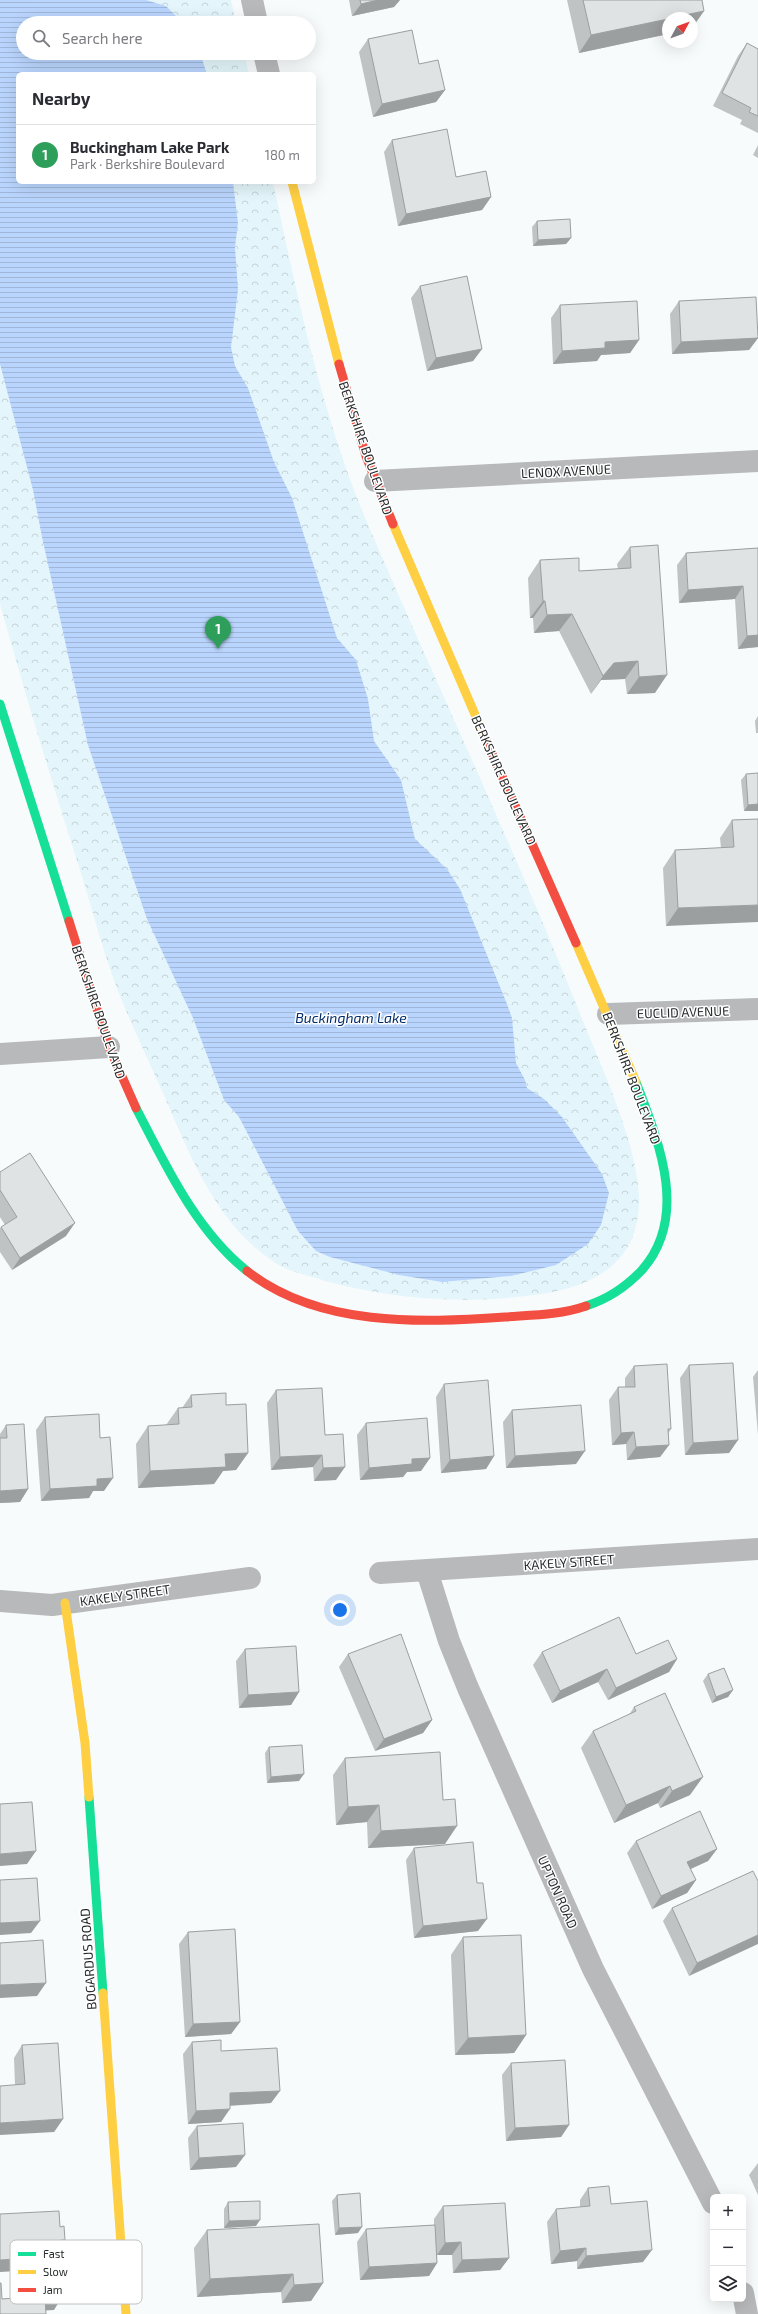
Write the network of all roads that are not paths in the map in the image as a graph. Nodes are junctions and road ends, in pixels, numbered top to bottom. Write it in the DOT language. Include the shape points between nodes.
graph roads {
  1 [pos="252,0"];
  2 [pos="255,16"];
  3 [pos="266,60"];
  4 [pos="269,72"];
  5 [pos="292,184"];
  6 [pos="758,461"];
  7 [pos="375,481"];
  8 [pos="0,704"];
  9 [pos="758,1009"];
  10 [pos="608,1014"];
  11 [pos="109,1047"];
  12 [pos="0,1054"];
  13 [pos="758,1549"];
  14 [pos="426,1571"];
  15 [pos="380,1573"];
  16 [pos="250,1578"];
  17 [pos="0,1601"];
  18 [pos="65,1603"];
  19 [pos="710,2197"];
  20 [pos="121,2240"];
  21 [pos="745,2302"];
  22 [pos="125,2304"];
  23 [pos="126,2314"];
  24 [pos="747,2314"];
  1 -- 2 [label="street"];
  3 -- 4 [label="street"];
  5 -- 7 [label="street, BERKSHIRE BOULEVARD" via="320,301 351,410"];
  6 -- 7 [label="street, LENOX AVENUE"];
  7 -- 10 [label="street, BERKSHIRE BOULEVARD" via="498,768"];
  8 -- 11 [label="street, BERKSHIRE BOULEVARD"];
  9 -- 10 [label="street, EUCLID AVENUE"];
  10 -- 11 [label="street, BERKSHIRE BOULEVARD" via="648,1115 662,1164 667,1201 663,1232 654,1255 646,1267 624,1287 602,1300 571,1311 441,1321 381,1318 298,1301 238,1263 211,1233 178,1186 141,1121"];
  11 -- 12 [label="street"];
  13 -- 14 [label="street, KAKELY STREET"];
  14 -- 15 [label="street, KAKELY STREET"];
  14 -- 19 [label="street, UPTON ROAD" via="449,1641 468,1688 592,1969"];
  16 -- 18 [label="street, KAKELY STREET"];
  17 -- 18 [label="street, KAKELY STREET"];
  18 -- 20 [label="street, BOGARDUS ROAD" via="85,1743"];
  21 -- 24 [label="street"];
  22 -- 23 [label="street, BOGARDUS ROAD"];
}
